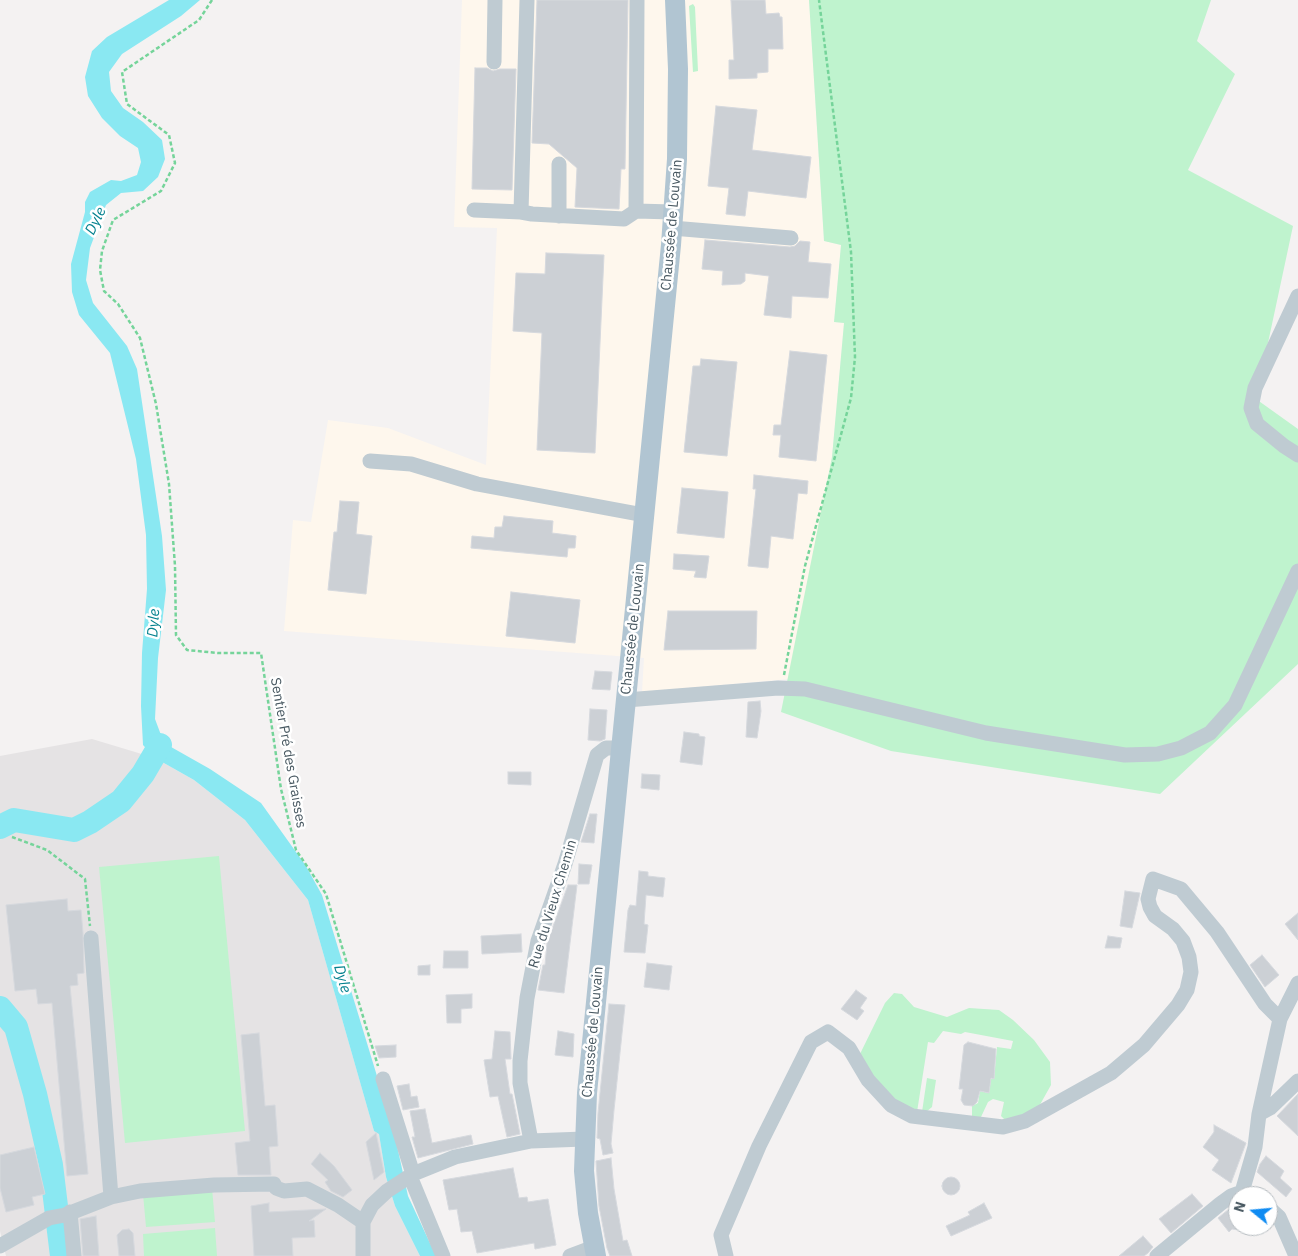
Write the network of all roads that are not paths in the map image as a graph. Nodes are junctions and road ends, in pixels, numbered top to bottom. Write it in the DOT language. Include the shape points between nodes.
graph roads {
  1 [pos="495,0"];
  2 [pos="527,0"];
  3 [pos="637,0"];
  4 [pos="675,0"];
  5 [pos="494,62"];
  6 [pos="560,164"];
  7 [pos="474,210"];
  8 [pos="636,211"];
  9 [pos="521,212"];
  10 [pos="559,216"];
  11 [pos="673,220"];
  12 [pos="791,238"];
  13 [pos="1298,296"];
  14 [pos="1298,455"];
  15 [pos="370,461"];
  16 [pos="644,515"];
  17 [pos="1298,571"];
  18 [pos="626,700"];
  19 [pos="621,748"];
  20 [pos="91,938"];
  21 [pos="1298,983"];
  22 [pos="1280,1019"];
  23 [pos="382,1080"];
  24 [pos="1298,1081"];
  25 [pos="1259,1114"];
  26 [pos="584,1139"];
  27 [pos="531,1141"];
  28 [pos="409,1176"];
  29 [pos="1247,1186"];
  30 [pos="111,1197"];
  31 [pos="1228,1198"];
  32 [pos="63,1214"];
  33 [pos="1278,1216"];
  34 [pos="363,1222"];
  35 [pos="0,1246"];
  36 [pos="595,1252"];
  37 [pos="74,1256"];
  38 [pos="363,1256"];
  39 [pos="443,1256"];
  40 [pos="570,1256"];
  41 [pos="726,1256"];
  42 [pos="1157,1256"];
  43 [pos="1296,1256"];
  1 -- 5 [label="street"];
  2 -- 9 [label="street"];
  3 -- 8 [label="street"];
  4 -- 11 [label="main road, Chaussée de Louvain" via="678,69"];
  6 -- 10 [label="street"];
  7 -- 9 [label="street"];
  8 -- 10 [label="street" via="624,219"];
  8 -- 11 [label="street"];
  9 -- 10 [label="street"];
  11 -- 12 [label="street"];
  11 -- 16 [label="main road, Chaussée de Louvain"];
  13 -- 14 [label="street" via="1255,388 1251,408 1257,424"];
  15 -- 16 [label="street" via="411,464 477,484"];
  16 -- 18 [label="main road, Chaussée de Louvain"];
  17 -- 18 [label="street" via="1235,705 1210,733 1181,748 1158,754 1125,755 986,733 826,693 784,688"];
  18 -- 19 [label="main road, Chaussée de Louvain"];
  19 -- 26 [label="main road, Chaussée de Louvain"];
  19 -- 27 [label="street, Rue du Vieux Chemin" via="606,748 597,754 565,864 538,941 520,1061 520,1083"];
  20 -- 30 [label="street"];
  21 -- 22 [label="street"];
  22 -- 25 [label="street"];
  22 -- 41 [label="street" via="1265,1004 1217,932 1180,888 1153,879 1148,899 1150,907 1155,916 1183,941 1191,972 1178,1005 1144,1045 1111,1073 1025,1121 1003,1127 912,1116 891,1105 868,1080 849,1048 828,1032 811,1042 759,1146 721,1235"];
  23 -- 28 [label="street"];
  24 -- 25 [label="street" via="1270,1108"];
  25 -- 29 [label="street"];
  26 -- 27 [label="street"];
  26 -- 36 [label="main road, Chaussée de Louvain" via="584,1171"];
  27 -- 28 [label="street" via="455,1157"];
  28 -- 34 [label="street" via="372,1205"];
  28 -- 39 [label="street"];
  30 -- 32 [label="street"];
  30 -- 34 [label="street" via="196,1186 274,1184 284,1191 307,1190"];
  31 -- 42 [label="street"];
  32 -- 35 [label="street"];
  32 -- 37 [label="street"];
  33 -- 43 [label="street"];
  34 -- 38 [label="street"];
  36 -- 40 [label="street"];
}
